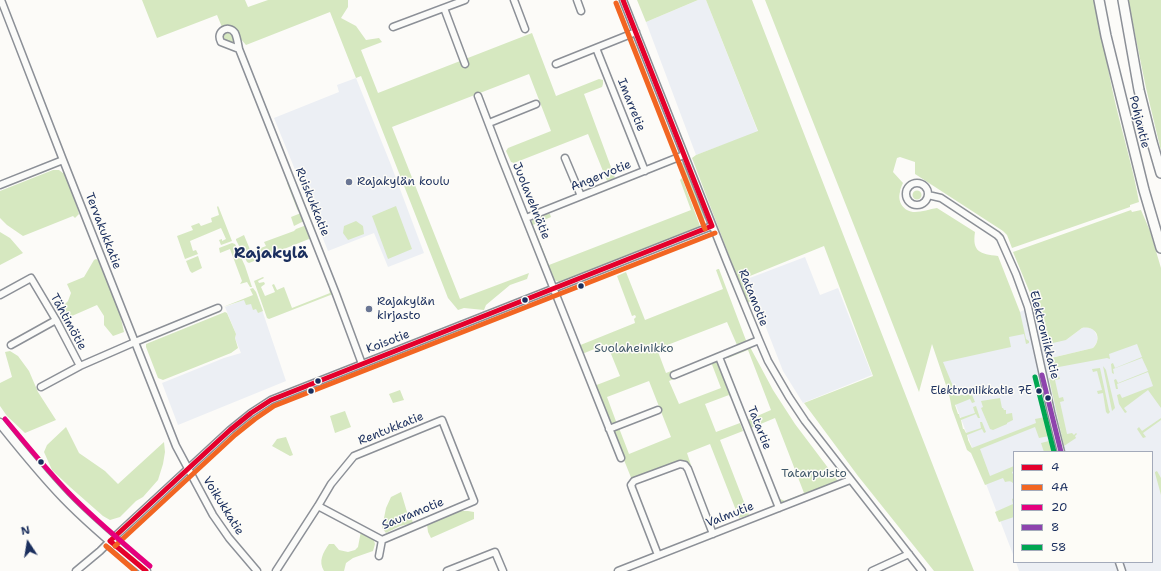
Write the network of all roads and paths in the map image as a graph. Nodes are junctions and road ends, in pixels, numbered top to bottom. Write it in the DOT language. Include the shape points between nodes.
graph roads {
  1 [pos="1,0"];
  2 [pos="464,0"];
  3 [pos="514,0"];
  4 [pos="577,0"];
  5 [pos="623,0"];
  6 [pos="1100,0"];
  7 [pos="1123,0"];
  8 [pos="444,8"];
  9 [pos="581,11"];
  10 [pos="393,27"];
  11 [pos="525,29"];
  12 [pos="636,32"];
  13 [pos="596,48"];
  14 [pos="239,49"];
  15 [pos="465,64"];
  16 [pos="556,64"];
  17 [pos="478,96"];
  18 [pos="536,104"];
  19 [pos="489,122"];
  20 [pos="684,155"];
  21 [pos="565,158"];
  22 [pos="63,160"];
  23 [pos="645,171"];
  24 [pos="1161,173"];
  25 [pos="0,185"];
  26 [pos="581,196"];
  27 [pos="928,196"];
  28 [pos="526,218"];
  29 [pos="712,226"];
  30 [pos="1161,248"];
  31 [pos="553,288"];
  32 [pos="0,294"];
  33 [pos="218,308"];
  34 [pos="56,320"];
  35 [pos="759,340"];
  36 [pos="135,342"];
  37 [pos="11,345"];
  38 [pos="718,357"];
  39 [pos="362,364"];
  40 [pos="80,366"];
  41 [pos="674,375"];
  42 [pos="41,386"];
  43 [pos="658,410"];
  44 [pos="0,423"];
  45 [pos="609,429"];
  46 [pos="1060,451"];
  47 [pos="621,458"];
  48 [pos="188,469"];
  49 [pos="850,480"];
  50 [pos="474,501"];
  51 [pos="318,506"];
  52 [pos="779,508"];
  53 [pos="713,534"];
  54 [pos="382,540"];
  55 [pos="110,541"];
  56 [pos="909,554"];
  57 [pos="658,555"];
  58 [pos="379,556"];
  59 [pos="76,571"];
  60 [pos="146,571"];
  61 [pos="257,571"];
  62 [pos="276,571"];
  63 [pos="447,571"];
  64 [pos="502,571"];
  65 [pos="618,571"];
  66 [pos="872,571"];
  67 [pos="922,571"];
  1 -- 22 [label="street, Tervakukkatie"];
  2 -- 8 [label="street"];
  3 -- 11 [label="street"];
  4 -- 9 [label="street"];
  5 -- 12 [label="street, Ratamotie"];
  6 -- 30 [label="highway, Pohjantie" via="1106,36"];
  7 -- 24 [label="highway, Pohjantie" via="1139,90"];
  8 -- 10 [label="street"];
  8 -- 15 [label="street"];
  12 -- 13 [label="street"];
  12 -- 20 [label="street, Ratamotie"];
  13 -- 16 [label="street"];
  13 -- 23 [label="street, Imarretie"];
  14 -- 39 [label="street, Ruiskukkatie"];
  17 -- 19 [label="street, Juolavehnätie"];
  18 -- 19 [label="street"];
  19 -- 28 [label="street, Juolavehnätie"];
  20 -- 23 [label="street, Angervotie"];
  20 -- 29 [label="street, Ratamotie"];
  21 -- 26 [label="street"];
  22 -- 25 [label="street"];
  22 -- 36 [label="street, Tervakukkatie"];
  23 -- 26 [label="street, Angervotie"];
  26 -- 28 [label="street, Angervotie"];
  27 -- 46 [label="street, Elektroniikkatie" via="941,198 1000,238 1028,307"];
  28 -- 31 [label="street, Juolavehnätie"];
  29 -- 31 [label="street, Koisotie"];
  29 -- 35 [label="street, Ratamotie"];
  31 -- 39 [label="street, Koisotie"];
  31 -- 45 [label="street, Juolavehnätie"];
  32 -- 34 [label="street, Tähtimötie" via="31,278"];
  33 -- 36 [label="street, Tähtimötie"];
  34 -- 37 [label="street"];
  34 -- 40 [label="street, Tähtimötie"];
  35 -- 38 [label="street"];
  35 -- 49 [label="street, Ratamotie" via="789,397"];
  36 -- 40 [label="street, Tähtimötie"];
  36 -- 48 [label="street, Tervakukkatie" via="176,446"];
  38 -- 41 [label="street"];
  38 -- 52 [label="street, Tatartie"];
  39 -- 48 [label="street, Koisotie" via="287,393 262,406 230,430"];
  40 -- 42 [label="street"];
  43 -- 45 [label="street"];
  44 -- 55 [label="main road" via="27,458 64,498"];
  45 -- 47 [label="street, Juolavehnätie"];
  48 -- 55 [label="street, Koisotie"];
  48 -- 61 [label="street, Voikukkatie" via="213,515"];
  49 -- 52 [label="street, Valmutie"];
  49 -- 56 [label="street, Ratamotie"];
  50 -- 51 [label="street, Rentukkatie" via="442,420 354,456 331,484"];
  50 -- 54 [label="street, Sauramotie"];
  51 -- 54 [label="street, Sauramotie"];
  51 -- 62 [label="street, Rentukkatie"];
  52 -- 53 [label="street, Valmutie"];
  53 -- 57 [label="street, Valmutie"];
  53 -- 57 [label="street" via="684,465 680,464 634,481 631,485"];
  54 -- 58 [label="street"];
  55 -- 59 [label="street, Koisotie"];
  55 -- 60 [label="main road"];
  56 -- 66 [label="street"];
  56 -- 67 [label="street, Ratamotie"];
  57 -- 65 [label="street, Valmutie"];
  63 -- 64 [label="street" via="495,552"];
}
